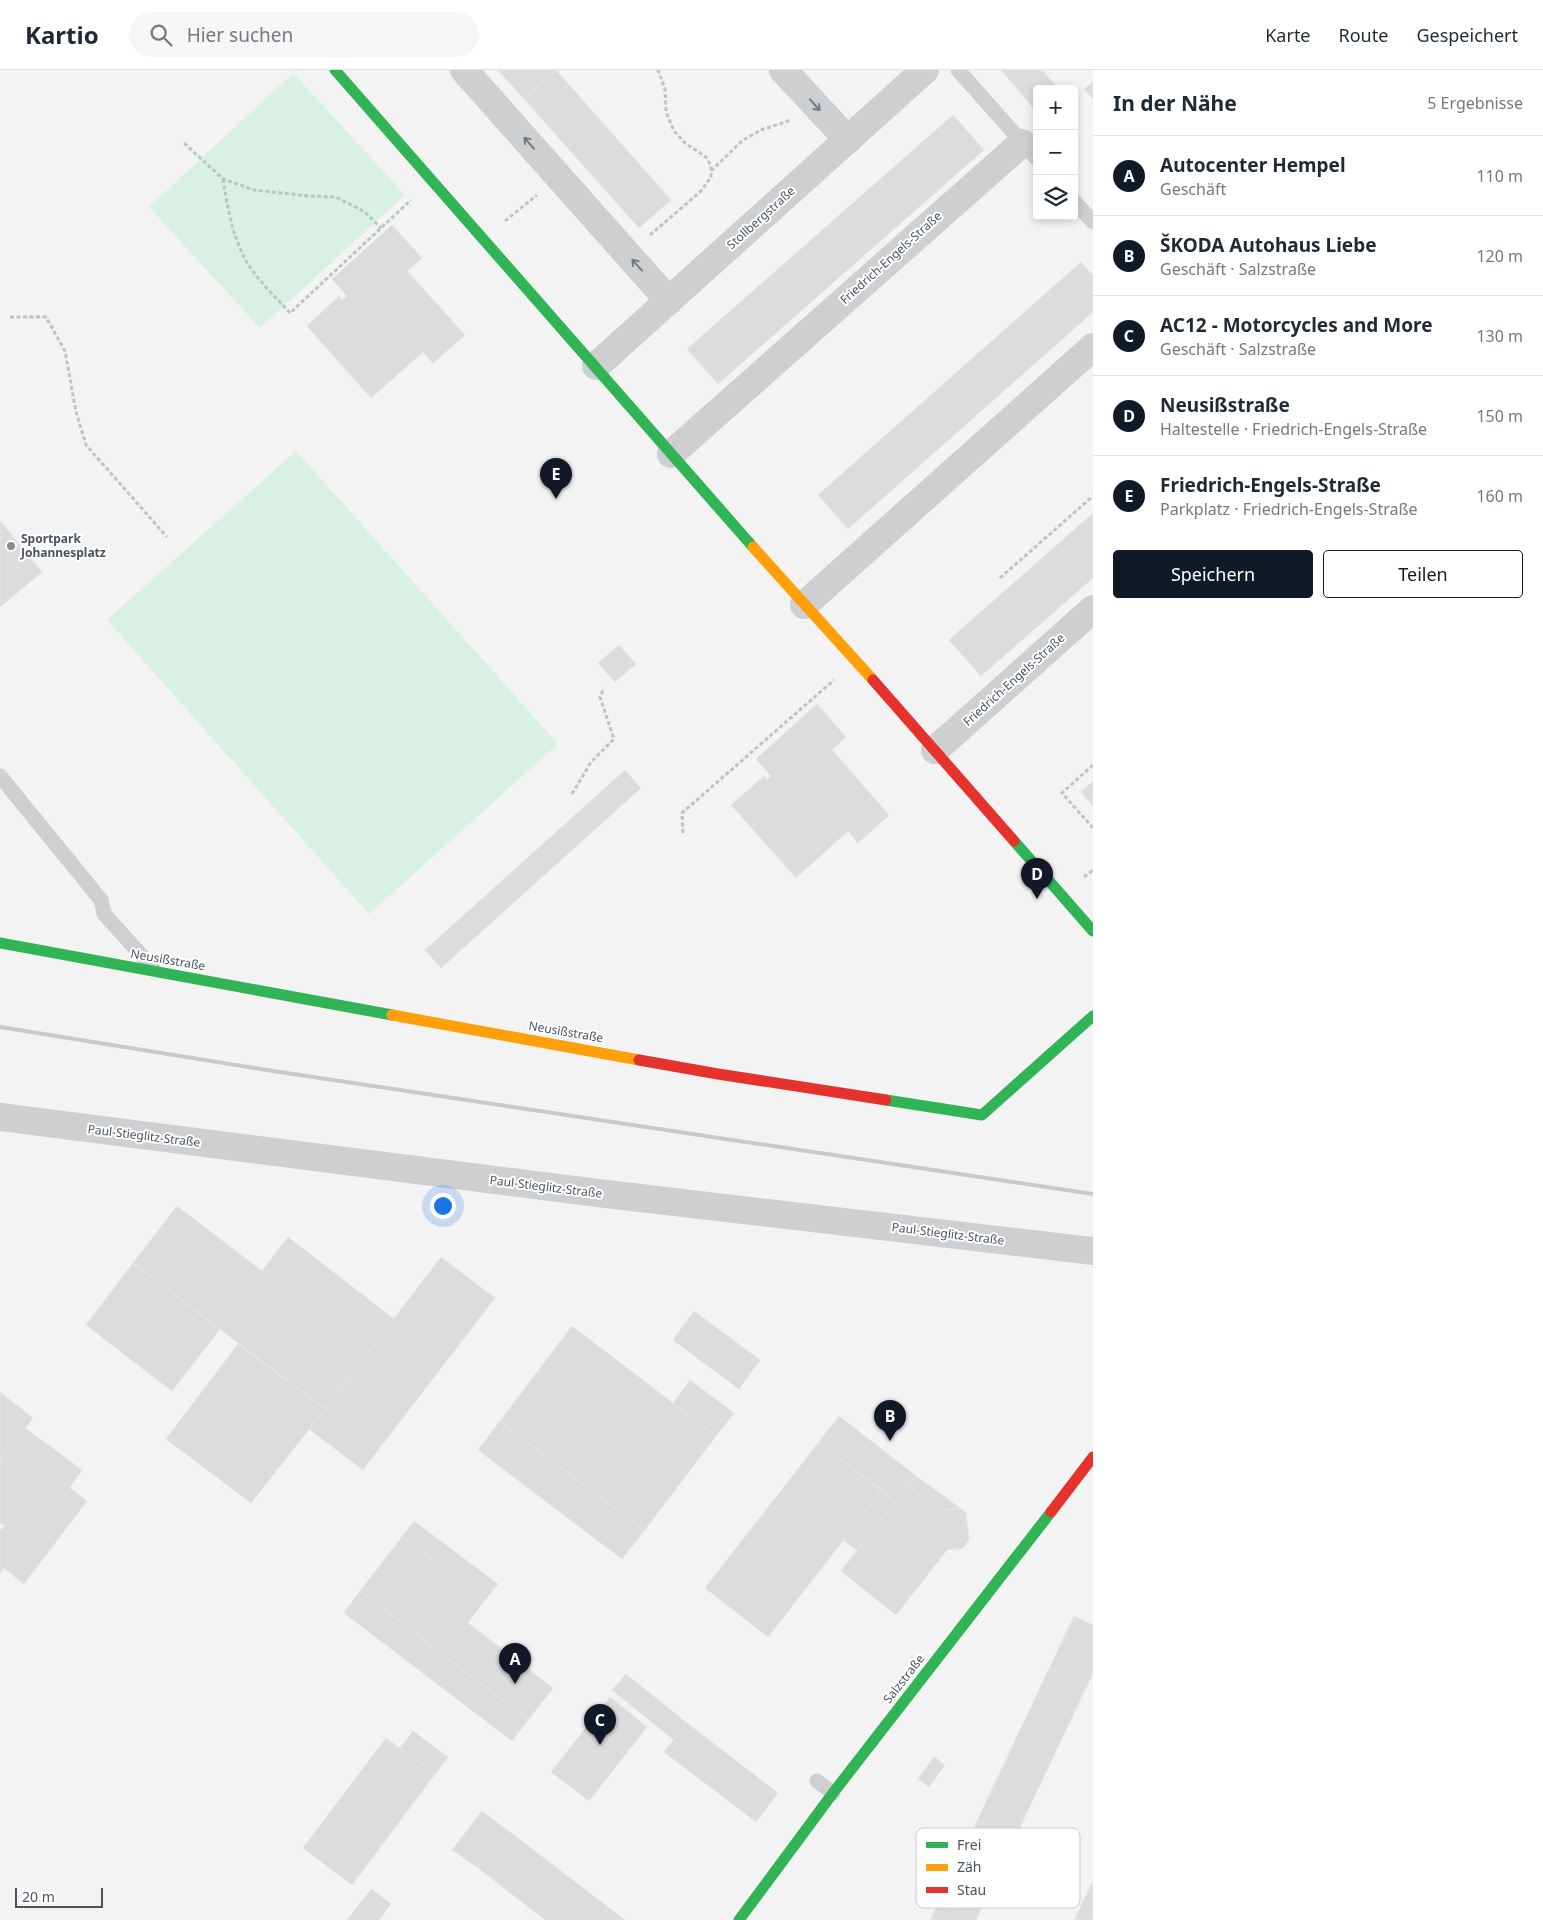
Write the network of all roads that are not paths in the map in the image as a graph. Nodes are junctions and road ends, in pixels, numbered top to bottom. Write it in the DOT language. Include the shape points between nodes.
graph roads {
  1 [pos="335,70"];
  2 [pos="464,70"];
  3 [pos="783,70"];
  4 [pos="925,70"];
  5 [pos="958,70"];
  6 [pos="848,140"];
  7 [pos="1029,151"];
  8 [pos="1078,205"];
  9 [pos="1093,222"];
  10 [pos="669,301"];
  11 [pos="1093,347"];
  12 [pos="596,366"];
  13 [pos="671,454"];
  14 [pos="804,605"];
  15 [pos="1093,609"];
  16 [pos="935,750"];
  17 [pos="0,776"];
  18 [pos="1093,930"];
  19 [pos="0,943"];
  20 [pos="155,971"];
  21 [pos="1093,1016"];
  22 [pos="0,1117"];
  23 [pos="1093,1251"];
  24 [pos="1093,1457"];
  25 [pos="817,1781"];
  26 [pos="833,1793"];
  27 [pos="739,1920"];
  1 -- 12 [label="street"];
  10 -- 2 [label="street, one-way"];
  3 -- 6 [label="street, one-way"];
  4 -- 6 [label="street, Stollbergstraße"];
  5 -- 7 [label="lane"];
  6 -- 10 [label="street, Stollbergstraße"];
  7 -- 13 [label="street, Friedrich-Engels-Straße"];
  8 -- 9 [label="lane"];
  10 -- 12 [label="street, Stollbergstraße"];
  11 -- 14 [label="street"];
  12 -- 13 [label="street"];
  13 -- 14 [label="street"];
  14 -- 16 [label="street"];
  15 -- 16 [label="street, Friedrich-Engels-Straße"];
  16 -- 18 [label="street"];
  17 -- 20 [label="lane" via="101,900 104,914"];
  19 -- 20 [label="street, Neusißstraße"];
  20 -- 21 [label="street, Neusißstraße" via="718,1074 982,1115"];
  22 -- 23 [label="street, Paul-Stieglitz-Straße" via="606,1194"];
  24 -- 26 [label="street, Salzstraße"];
  25 -- 26 [label="lane"];
  26 -- 27 [label="street, Salzstraße"];
}
